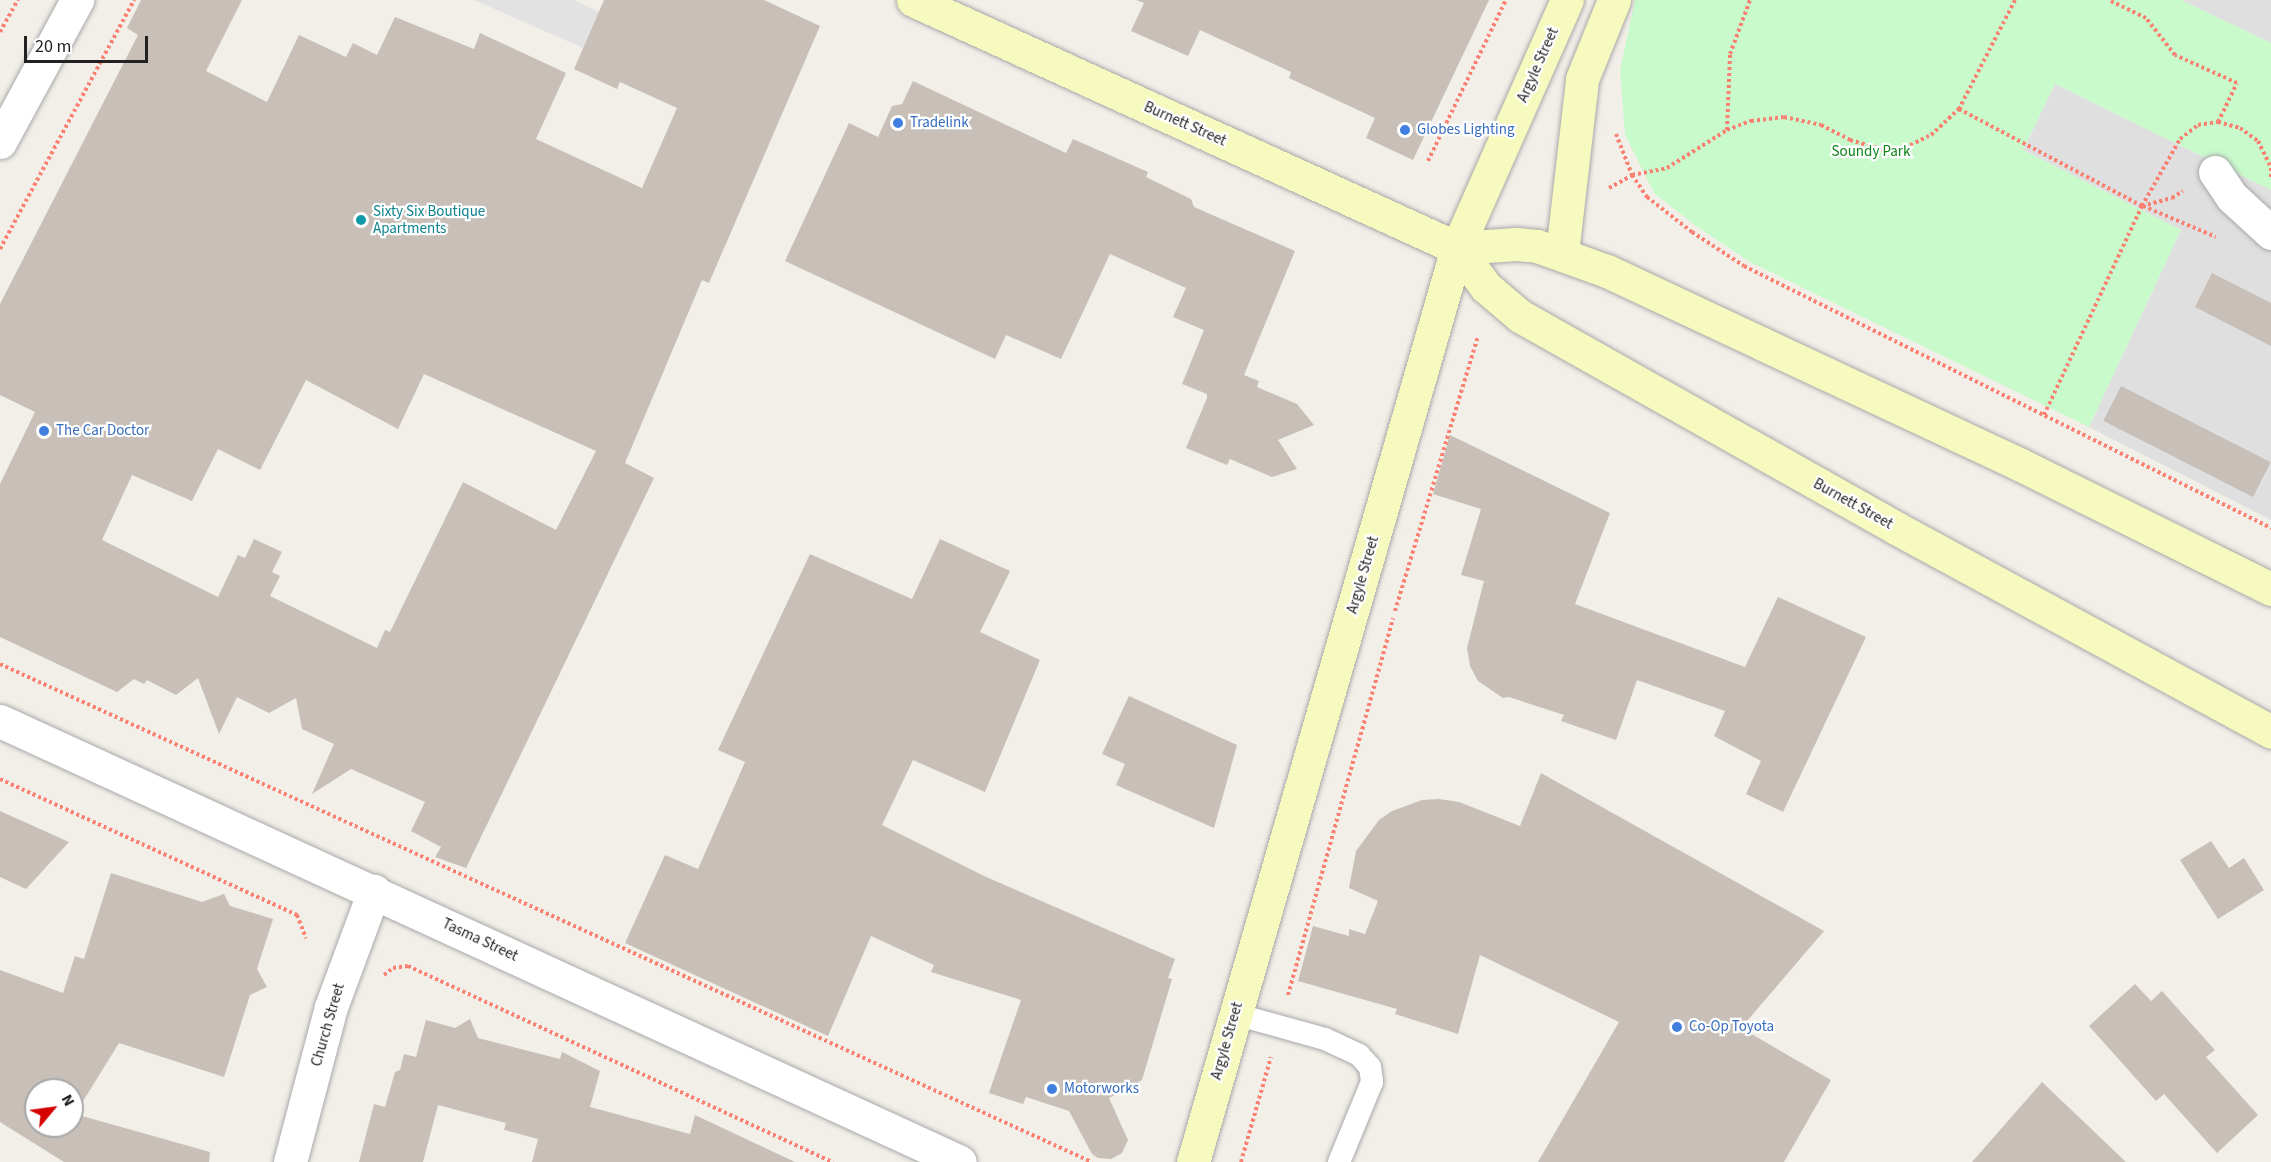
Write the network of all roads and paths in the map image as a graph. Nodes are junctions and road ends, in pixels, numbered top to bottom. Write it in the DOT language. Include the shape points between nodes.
graph roads {
  1 [pos="18,0"];
  2 [pos="77,0"];
  3 [pos="134,0"];
  4 [pos="1506,0"];
  5 [pos="1567,0"];
  6 [pos="1614,0"];
  7 [pos="1750,0"];
  8 [pos="2015,0"];
  9 [pos="2109,0"];
  10 [pos="932,4"];
  11 [pos="0,32"];
  12 [pos="1959,109"];
  13 [pos="2218,122"];
  14 [pos="1727,130"];
  15 [pos="0,142"];
  16 [pos="1428,161"];
  17 [pos="2215,172"];
  18 [pos="1632,175"];
  19 [pos="2271,178"];
  20 [pos="1604,191"];
  21 [pos="2142,206"];
  22 [pos="2271,233"];
  23 [pos="2218,238"];
  24 [pos="1457,248"];
  25 [pos="0,249"];
  26 [pos="1562,253"];
  27 [pos="1478,336"];
  28 [pos="2044,415"];
  29 [pos="2271,528"];
  30 [pos="2271,589"];
  31 [pos="0,664"];
  32 [pos="0,721"];
  33 [pos="2271,732"];
  34 [pos="0,779"];
  35 [pos="374,891"];
  36 [pos="306,938"];
  37 [pos="384,975"];
  38 [pos="1235,1014"];
  39 [pos="1279,1027"];
  40 [pos="290,1162"];
  41 [pos="833,1162"];
  42 [pos="960,1162"];
  43 [pos="1092,1162"];
  44 [pos="1193,1162"];
  45 [pos="1242,1162"];
  46 [pos="1339,1162"];
  1 -- 11 [label="path"];
  2 -- 15 [label="street"];
  3 -- 25 [label="path"];
  4 -- 16 [label="path"];
  5 -- 24 [label="main road, Argyle Street"];
  6 -- 26 [label="main road" via="1582,79"];
  7 -- 14 [label="path" via="1730,54"];
  8 -- 12 [label="path"];
  9 -- 13 [label="path" via="2146,18 2175,55 2237,83"];
  10 -- 24 [label="main road, Burnett Street"];
  12 -- 14 [label="path" via="1931,135 1905,148 1881,148 1850,140 1821,125 1784,117 1751,121"];
  12 -- 21 [label="path"];
  13 -- 19 [label="path" via="2240,128 2258,141 2271,168"];
  13 -- 21 [label="path" via="2198,125 2180,139"];
  14 -- 18 [label="path" via="1667,168"];
  17 -- 21 [label="path" via="2172,198"];
  17 -- 22 [label="street" via="2232,197"];
  18 -- 20 [label="path"];
  18 -- 28 [label="path" via="1647,197 1744,266"];
  21 -- 23 [label="path"];
  21 -- 28 [label="path"];
  24 -- 26 [label="main road, Burnett Street" via="1516,244"];
  24 -- 33 [label="main road, Burnett Street" via="1486,287 1520,316 1896,528"];
  24 -- 38 [label="main road, Argyle Street"];
  26 -- 30 [label="main road, Burnett Street" via="2021,465"];
  27 -- 39 [label="path" via="1394,614"];
  28 -- 29 [label="path"];
  31 -- 43 [label="path"];
  32 -- 35 [label="street, Tasma Street"];
  34 -- 36 [label="path" via="297,915"];
  35 -- 40 [label="street, Church Street" via="331,1007"];
  35 -- 42 [label="street, Tasma Street"];
  37 -- 41 [label="path" via="393,968 408,966"];
  38 -- 39 [label="lane"];
  38 -- 44 [label="main road, Argyle Street"];
  39 -- 45 [label="path"];
  39 -- 46 [label="lane" via="1325,1039 1359,1055 1370,1067 1372,1082"];
}
